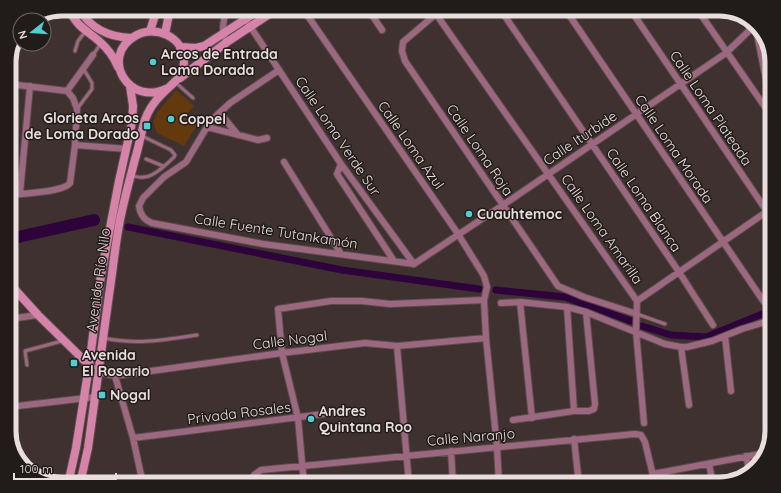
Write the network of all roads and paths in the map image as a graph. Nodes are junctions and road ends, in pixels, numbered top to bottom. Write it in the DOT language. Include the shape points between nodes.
graph roads {
  1 [pos="73,16"];
  2 [pos="84,16"];
  3 [pos="154,16"];
  4 [pos="168,16"];
  5 [pos="224,16"];
  6 [pos="251,16"];
  7 [pos="267,16"];
  8 [pos="308,16"];
  9 [pos="373,16"];
  10 [pos="430,16"];
  11 [pos="438,16"];
  12 [pos="505,16"];
  13 [pos="570,16"];
  14 [pos="635,16"];
  15 [pos="702,16"];
  16 [pos="245,20"];
  17 [pos="251,27"];
  18 [pos="750,29"];
  19 [pos="382,30"];
  20 [pos="86,31"];
  21 [pos="150,31"];
  22 [pos="165,34"];
  23 [pos="223,35"];
  24 [pos="757,37"];
  25 [pos="131,38"];
  26 [pos="101,42"];
  27 [pos="227,42"];
  28 [pos="180,47"];
  29 [pos="75,51"];
  30 [pos="726,53"];
  31 [pos="93,55"];
  32 [pos="83,68"];
  33 [pos="120,70"];
  34 [pos="279,70"];
  35 [pos="765,74"];
  36 [pos="176,81"];
  37 [pos="680,84"];
  38 [pos="16,85"];
  39 [pos="30,86"];
  40 [pos="130,86"];
  41 [pos="168,88"];
  42 [pos="67,92"];
  43 [pos="193,98"];
  44 [pos="765,107"];
  45 [pos="77,108"];
  46 [pos="220,112"];
  47 [pos="636,114"];
  48 [pos="206,127"];
  49 [pos="238,135"];
  50 [pos="141,136"];
  51 [pos="267,138"];
  52 [pos="592,144"];
  53 [pos="75,145"];
  54 [pos="127,149"];
  55 [pos="146,159"];
  56 [pos="284,162"];
  57 [pos="341,164"];
  58 [pos="163,166"];
  59 [pos="549,174"];
  60 [pos="131,176"];
  61 [pos="16,194"];
  62 [pos="20,194"];
  63 [pos="765,204"];
  64 [pos="503,205"];
  65 [pos="765,213"];
  66 [pos="458,234"];
  67 [pos="722,241"];
  68 [pos="341,254"];
  69 [pos="394,261"];
  70 [pos="414,264"];
  71 [pos="679,272"];
  72 [pos="16,290"];
  73 [pos="484,300"];
  74 [pos="637,301"];
  75 [pos="501,302"];
  76 [pos="520,302"];
  77 [pos="765,302"];
  78 [pos="567,307"];
  79 [pos="586,312"];
  80 [pos="637,314"];
  81 [pos="38,315"];
  82 [pos="16,318"];
  83 [pos="765,322"];
  84 [pos="665,324"];
  85 [pos="713,325"];
  86 [pos="636,331"];
  87 [pos="197,335"];
  88 [pos="725,336"];
  89 [pos="103,338"];
  90 [pos="486,338"];
  91 [pos="64,340"];
  92 [pos="397,346"];
  93 [pos="681,347"];
  94 [pos="282,353"];
  95 [pos="26,365"];
  96 [pos="89,366"];
  97 [pos="98,372"];
  98 [pos="115,376"];
  99 [pos="731,391"];
  100 [pos="95,397"];
  101 [pos="83,398"];
  102 [pos="689,405"];
  103 [pos="16,406"];
  104 [pos="347,411"];
  105 [pos="574,411"];
  106 [pos="298,418"];
  107 [pos="532,418"];
  108 [pos="513,420"];
  109 [pos="644,423"];
  110 [pos="133,438"];
  111 [pos="574,439"];
  112 [pos="497,447"];
  113 [pos="451,451"];
  114 [pos="758,454"];
  115 [pos="406,455"];
  116 [pos="746,456"];
  117 [pos="709,464"];
  118 [pos="303,465"];
  119 [pos="748,466"];
  120 [pos="663,473"];
  121 [pos="653,474"];
  122 [pos="70,477"];
  123 [pos="82,477"];
  124 [pos="141,477"];
  125 [pos="255,477"];
  126 [pos="304,477"];
  127 [pos="408,477"];
  128 [pos="453,477"];
  129 [pos="499,477"];
  130 [pos="578,477"];
  131 [pos="654,477"];
  132 [pos="662,477"];
  133 [pos="712,477"];
  1 -- 20 [label="main road"];
  2 -- 25 [label="main road" via="99,31 111,36"];
  3 -- 21 [label="main road"];
  4 -- 22 [label="main road"];
  5 -- 23 [label="street"];
  6 -- 16 [label="main road"];
  7 -- 17 [label="main road"];
  8 -- 66 [label="street, Calle Loma Azul"];
  9 -- 19 [label="street"];
  10 -- 64 [label="street, Calle Loma Roja" via="403,42 405,61"];
  11 -- 59 [label="street, Calle Loma Amarilla"];
  12 -- 52 [label="street, Calle Loma Blanca"];
  13 -- 47 [label="street, Calle Loma Morada"];
  14 -- 37 [label="street, Calle Loma Plateada"];
  15 -- 30 [label="street"];
  16 -- 17 [label="street, Calle Loma Verde Sur"];
  16 -- 23 [label="main road"];
  17 -- 27 [label="main road"];
  17 -- 34 [label="street, Calle Loma Verde Sur"];
  18 -- 30 [label="street, Calle Iturbide"];
  20 -- 26 [label="main road"];
  20 -- 29 [label="lane" via="78,41"];
  21 -- 22 [label="main road"];
  21 -- 25 [label="main road"];
  22 -- 28 [label="main road" via="174,39"];
  23 -- 27 [label="street"];
  23 -- 28 [label="main road" via="204,46"];
  24 -- 35 [label="street"];
  25 -- 33 [label="main road" via="121,52"];
  26 -- 31 [label="lane"];
  26 -- 33 [label="main road"];
  27 -- 36 [label="main road"];
  28 -- 36 [label="main road" via="183,53 183,67"];
  30 -- 37 [label="street, Calle Iturbide"];
  30 -- 44 [label="street"];
  31 -- 32 [label="street"];
  32 -- 42 [label="street"];
  32 -- 45 [label="lane" via="92,89"];
  33 -- 40 [label="main road"];
  34 -- 46 [label="street"];
  34 -- 57 [label="street, Calle Loma Verde Sur"];
  36 -- 41 [label="main road"];
  36 -- 43 [label="lane"];
  37 -- 47 [label="street, Calle Iturbide"];
  37 -- 63 [label="street, Calle Loma Plateada"];
  38 -- 39 [label="street"];
  39 -- 42 [label="street"];
  39 -- 62 [label="street"];
  40 -- 41 [label="main road" via="146,93 160,92"];
  40 -- 54 [label="main road, Avenida Río Nilo" via="133,115"];
  41 -- 50 [label="main road, Avenida Río Nilo" via="149,110"];
  42 -- 45 [label="street"];
  45 -- 53 [label="street"];
  46 -- 48 [label="street"];
  46 -- 49 [label="street"];
  47 -- 52 [label="street, Calle Iturbide"];
  47 -- 67 [label="street, Calle Loma Morada"];
  48 -- 49 [label="street"];
  48 -- 68 [label="street, Calle Fuente Tutankamón" via="186,162 168,174 143,198 139,206 145,219 152,223 263,244"];
  49 -- 51 [label="street" via="258,140"];
  50 -- 58 [label="lane" via="174,152 174,158"];
  50 -- 60 [label="main road, Avenida Río Nilo"];
  52 -- 59 [label="street, Calle Iturbide"];
  52 -- 71 [label="street, Calle Loma Blanca"];
  53 -- 54 [label="street"];
  53 -- 62 [label="street" via="68,186"];
  54 -- 96 [label="main road, Avenida Río Nilo" via="101,274"];
  55 -- 58 [label="lane"];
  56 -- 68 [label="street"];
  57 -- 69 [label="street" via="336,174"];
  57 -- 70 [label="street, Calle Loma Verde Sur"];
  58 -- 60 [label="lane" via="148,177"];
  59 -- 64 [label="street, Calle Iturbide"];
  59 -- 74 [label="street, Calle Loma Amarilla"];
  60 -- 89 [label="main road, Avenida Río Nilo" via="120,221"];
  61 -- 62 [label="street"];
  64 -- 66 [label="street, Calle Iturbide"];
  64 -- 80 [label="street, Calle Loma Roja" via="558,286"];
  65 -- 67 [label="street"];
  66 -- 70 [label="street, Calle Iturbide"];
  66 -- 73 [label="street, Calle Loma Azul" via="484,276 487,287"];
  67 -- 71 [label="street"];
  67 -- 77 [label="street, Calle Loma Morada"];
  68 -- 69 [label="street, Calle Fuente Tutankamón"];
  69 -- 70 [label="street, Calle Fuente Tutankamón"];
  71 -- 74 [label="street"];
  71 -- 85 [label="street, Calle Loma Blanca"];
  72 -- 81 [label="main road"];
  73 -- 90 [label="street, Calle Loma Azul"];
  73 -- 94 [label="street" via="390,304 331,300 278,309"];
  74 -- 80 [label="street, Calle Loma Amarilla"];
  75 -- 76 [label="street"];
  76 -- 78 [label="street"];
  76 -- 107 [label="street"];
  78 -- 79 [label="street"];
  78 -- 105 [label="street"];
  79 -- 86 [label="street"];
  79 -- 105 [label="street" via="595,404 594,409 589,411"];
  80 -- 84 [label="lane, Calle Loma Roja"];
  80 -- 86 [label="street, Calle Loma Amarilla"];
  81 -- 82 [label="street"];
  81 -- 91 [label="main road"];
  83 -- 88 [label="street"];
  86 -- 93 [label="street" via="665,344"];
  86 -- 109 [label="street, Calle Loma Amarilla"];
  87 -- 89 [label="lane" via="144,342"];
  88 -- 93 [label="street"];
  88 -- 99 [label="street"];
  89 -- 97 [label="main road, Avenida Río Nilo"];
  90 -- 92 [label="street, Calle Nogal"];
  90 -- 112 [label="street, Calle Loma Azul"];
  91 -- 95 [label="lane" via="25,351"];
  91 -- 96 [label="main road"];
  92 -- 94 [label="street, Calle Nogal" via="366,343"];
  92 -- 115 [label="street"];
  93 -- 102 [label="street"];
  94 -- 98 [label="street, Calle Nogal"];
  94 -- 106 [label="street"];
  96 -- 97 [label="main road"];
  96 -- 101 [label="main road, Avenida Río Nilo"];
  97 -- 98 [label="street, Calle Nogal"];
  97 -- 100 [label="main road, Avenida Río Nilo"];
  98 -- 110 [label="street"];
  100 -- 101 [label="street"];
  100 -- 123 [label="main road, Avenida Río Nilo"];
  101 -- 103 [label="street"];
  101 -- 122 [label="main road, Avenida Río Nilo"];
  104 -- 106 [label="street, Privada Rosales"];
  105 -- 107 [label="street"];
  106 -- 110 [label="street, Privada Rosales"];
  106 -- 118 [label="street"];
  107 -- 108 [label="street"];
  110 -- 124 [label="street"];
  111 -- 112 [label="street, Calle Naranjo"];
  111 -- 121 [label="street, Calle Naranjo" via="641,435 646,442"];
  111 -- 130 [label="street"];
  112 -- 113 [label="street, Calle Naranjo"];
  112 -- 129 [label="street, Calle Loma Azul"];
  113 -- 115 [label="street, Calle Naranjo"];
  113 -- 128 [label="street"];
  114 -- 116 [label="street"];
  115 -- 118 [label="street, Calle Naranjo"];
  115 -- 127 [label="street"];
  116 -- 117 [label="street"];
  116 -- 119 [label="street"];
  117 -- 120 [label="street"];
  117 -- 133 [label="street"];
  118 -- 125 [label="street, Calle Naranjo" via="261,470 255,473"];
  118 -- 126 [label="street"];
  120 -- 121 [label="street"];
  120 -- 132 [label="street"];
  121 -- 131 [label="street"];
}
